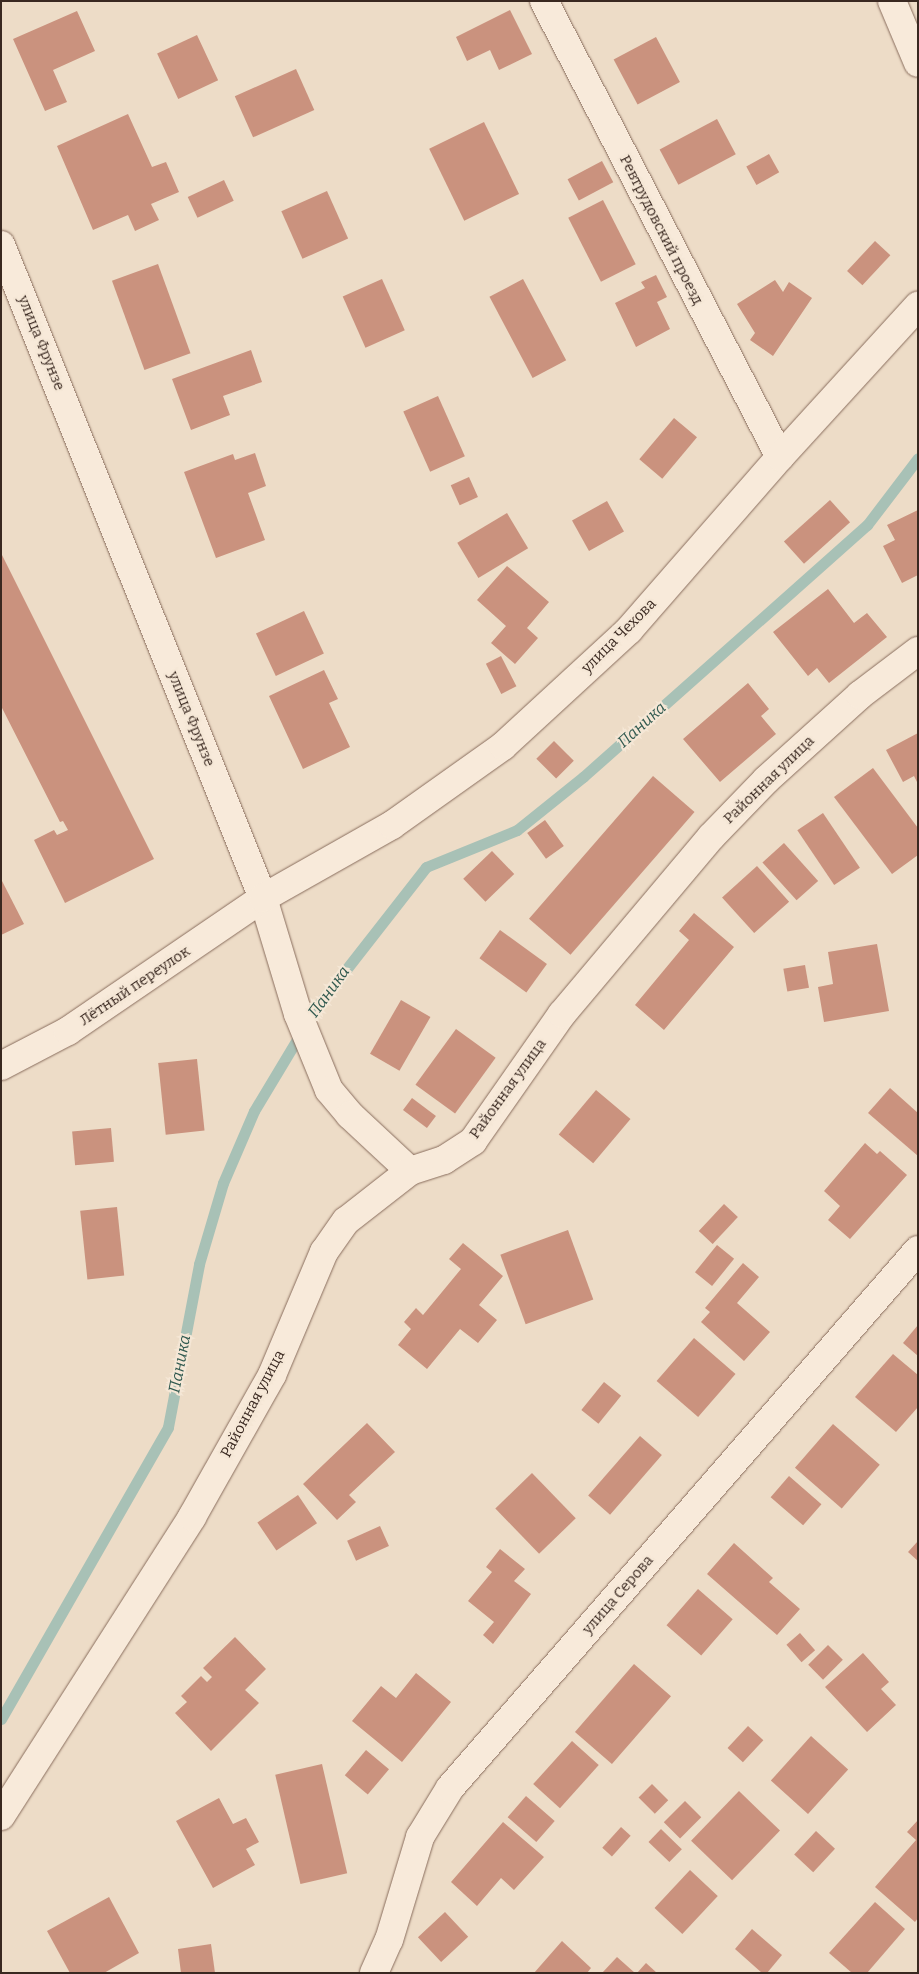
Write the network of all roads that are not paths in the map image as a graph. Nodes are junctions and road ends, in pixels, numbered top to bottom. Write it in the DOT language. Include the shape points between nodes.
graph roads {
  1 [pos="544,1"];
  2 [pos="892,1"];
  3 [pos="918,63"];
  4 [pos="1,245"];
  5 [pos="918,306"];
  6 [pos="780,457"];
  7 [pos="918,651"];
  8 [pos="263,898"];
  9 [pos="1,1066"];
  10 [pos="410,1171"];
  11 [pos="918,1250"];
  12 [pos="1,1816"];
  13 [pos="374,1973"];
  1 -- 6 [label="street, Ревтрудовский проезд"];
  2 -- 3 [label="street"];
  4 -- 8 [label="street, улица Фрунзе"];
  5 -- 6 [label="street, улица Чехова"];
  6 -- 8 [label="street, улица Чехова" via="629,630 503,746 392,825"];
  7 -- 10 [label="street, Районная улица" via="860,695 711,836 562,1014 473,1141 444,1160"];
  8 -- 9 [label="street, Лётный переулок" via="68,1031"];
  8 -- 10 [label="street, улица Фрунзе" via="298,1014 330,1090 350,1115"];
  10 -- 12 [label="street, Районная улица" via="346,1221 324,1252 272,1375 192,1517"];
  11 -- 13 [label="street, улица Серова" via="450,1788 420,1837 389,1940"];
}
